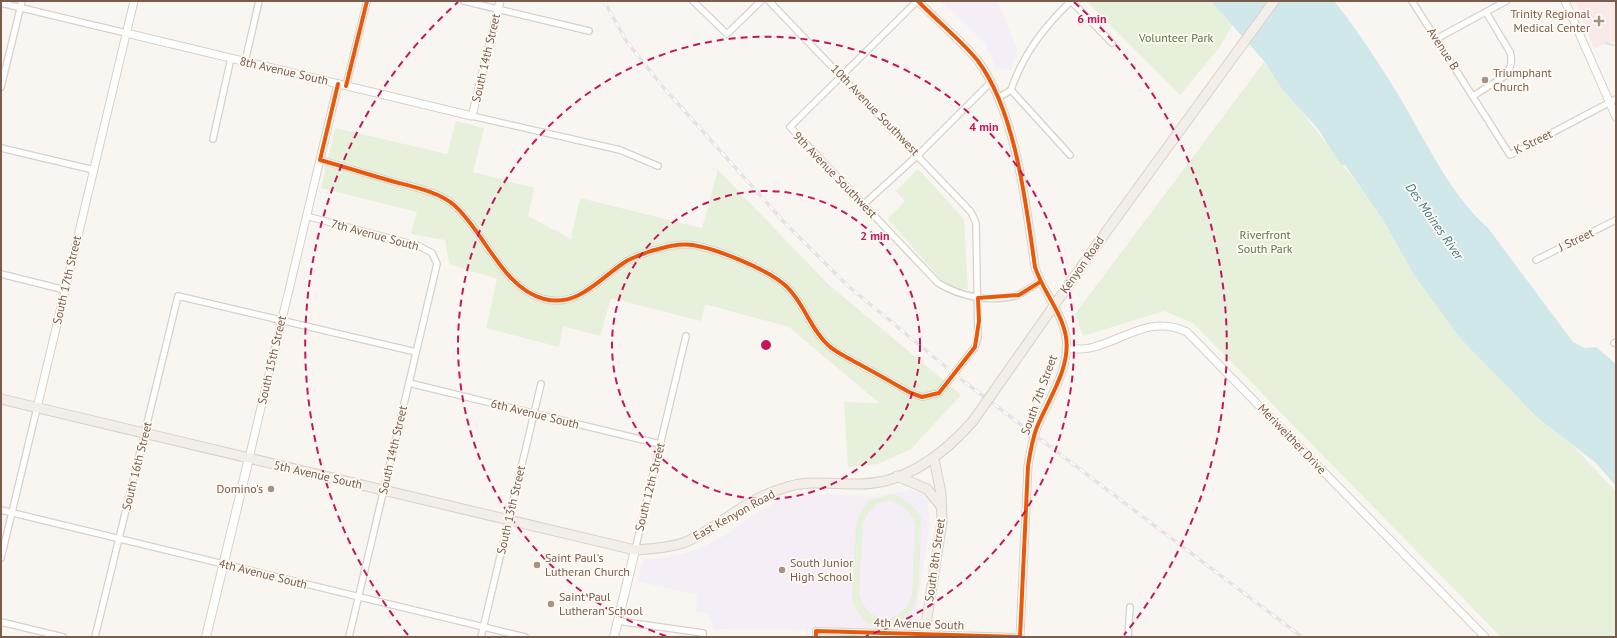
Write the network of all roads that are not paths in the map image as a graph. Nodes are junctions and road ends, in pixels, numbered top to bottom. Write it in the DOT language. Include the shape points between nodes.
graph roads {
  1 [pos="22,1"];
  2 [pos="134,1"];
  3 [pos="258,1"];
  4 [pos="367,1"];
  5 [pos="464,1"];
  6 [pos="500,1"];
  7 [pos="694,1"];
  8 [pos="761,1"];
  9 [pos="769,1"];
  10 [pos="917,1"];
  11 [pos="1071,1"];
  12 [pos="1274,1"];
  13 [pos="1412,1"];
  14 [pos="1506,1"];
  15 [pos="1565,1"];
  16 [pos="1,3"];
  17 [pos="20,8"];
  18 [pos="497,9"];
  19 [pos="1486,12"];
  20 [pos="589,31"];
  21 [pos="126,33"];
  22 [pos="1436,39"];
  23 [pos="1112,43"];
  24 [pos="231,58"];
  25 [pos="245,62"];
  26 [pos="842,76"];
  27 [pos="991,82"];
  28 [pos="338,84"];
  29 [pos="346,86"];
  30 [pos="1,87"];
  31 [pos="1011,90"];
  32 [pos="1474,96"];
  33 [pos="998,98"];
  34 [pos="1616,99"];
  35 [pos="1609,103"];
  36 [pos="472,116"];
  37 [pos="1616,118"];
  38 [pos="213,140"];
  39 [pos="1,148"];
  40 [pos="918,155"];
  41 [pos="1070,156"];
  42 [pos="320,160"];
  43 [pos="658,166"];
  44 [pos="94,170"];
  45 [pos="864,204"];
  46 [pos="306,216"];
  47 [pos="1616,220"];
  48 [pos="1536,260"];
  49 [pos="437,264"];
  50 [pos="1,274"];
  51 [pos="1040,282"];
  52 [pos="65,290"];
  53 [pos="978,298"];
  54 [pos="282,320"];
  55 [pos="686,336"];
  56 [pos="1066,349"];
  57 [pos="416,352"];
  58 [pos="409,383"];
  59 [pos="541,384"];
  60 [pos="1,399"];
  61 [pos="37,408"];
  62 [pos="534,414"];
  63 [pos="145,434"];
  64 [pos="660,444"];
  65 [pos="249,458"];
  66 [pos="934,459"];
  67 [pos="897,476"];
  68 [pos="857,484"];
  69 [pos="383,490"];
  70 [pos="942,507"];
  71 [pos="1,510"];
  72 [pos="12,513"];
  73 [pos="508,520"];
  74 [pos="119,539"];
  75 [pos="635,550"];
  76 [pos="1,558"];
  77 [pos="223,564"];
  78 [pos="358,597"];
  79 [pos="1130,607"];
  80 [pos="618,621"];
  81 [pos="1,622"];
  82 [pos="483,627"];
  83 [pos="816,634"];
  84 [pos="703,635"];
  85 [pos="924,635"];
  86 [pos="63,637"];
  87 [pos="95,637"];
  88 [pos="206,637"];
  89 [pos="349,637"];
  90 [pos="481,637"];
  91 [pos="525,637"];
  92 [pos="614,637"];
  93 [pos="1020,637"];
  94 [pos="1128,637"];
  95 [pos="1485,637"];
  1 -- 17 [label="street"];
  2 -- 21 [label="street, South 17th Street"];
  3 -- 25 [label="street"];
  4 -- 29 [label="street"];
  5 -- 18 [label="street"];
  6 -- 18 [label="street, South 14th Street"];
  7 -- 8 [label="street" via="727,34"];
  9 -- 26 [label="street, 10th Avenue Southwest"];
  10 -- 26 [label="street"];
  10 -- 27 [label="street, South 7th Street" via="977,61"];
  11 -- 23 [label="street"];
  11 -- 31 [label="street" via="1050,22 1030,49 1017,71"];
  12 -- 66 [label="main road, Kenyon Road, bridge" via="1098,243 973,421"];
  13 -- 22 [label="street, Avenue B"];
  14 -- 19 [label="street"];
  15 -- 35 [label="street"];
  16 -- 17 [label="street, 8th Avenue South"];
  17 -- 21 [label="street, 8th Avenue South"];
  17 -- 30 [label="street"];
  18 -- 20 [label="street"];
  18 -- 36 [label="street, South 14th Street"];
  19 -- 22 [label="street"];
  19 -- 32 [label="street" via="1512,59 1504,76"];
  21 -- 24 [label="street, 8th Avenue South"];
  21 -- 44 [label="street, South 17th Street"];
  22 -- 32 [label="street, Avenue B"];
  24 -- 25 [label="street, 8th Avenue South"];
  24 -- 38 [label="street"];
  25 -- 28 [label="street, 8th Avenue South"];
  26 -- 40 [label="street, 10th Avenue Southwest"];
  26 -- 45 [label="street, 9th Avenue Southwest" via="790,127"];
  27 -- 33 [label="street, South 7th Street"];
  27 -- 40 [label="street"];
  28 -- 29 [label="street, 8th Avenue South"];
  28 -- 42 [label="street, South 15th Street"];
  29 -- 36 [label="street, 8th Avenue South"];
  31 -- 33 [label="street"];
  31 -- 41 [label="street"];
  32 -- 35 [label="street, K Street" via="1510,155"];
  33 -- 51 [label="street, South 7th Street" via="1016,158 1035,267"];
  34 -- 35 [label="street, K Street"];
  35 -- 37 [label="street"];
  36 -- 43 [label="street, 8th Avenue South" via="620,150"];
  39 -- 44 [label="street"];
  40 -- 45 [label="street"];
  40 -- 53 [label="street, 10th Avenue Southwest" via="971,212 976,223"];
  42 -- 46 [label="street, South 15th Street"];
  42 -- 53 [label="street" via="419,189 454,205 512,279 543,299 557,301 575,297 588,291 625,262 661,248 693,245 715,251 777,279 788,287 828,346 922,397 939,393 975,347 978,338"];
  44 -- 52 [label="street, South 17th Street"];
  45 -- 53 [label="street, 9th Avenue Southwest" via="938,283 952,291"];
  46 -- 49 [label="street, 7th Avenue South" via="419,246 432,253"];
  46 -- 54 [label="street, South 15th Street"];
  47 -- 48 [label="street, J Street"];
  49 -- 57 [label="street, South 14th Street"];
  50 -- 52 [label="street"];
  51 -- 53 [label="street, 9th Avenue Southwest" via="1019,294"];
  51 -- 56 [label="street, South 7th Street" via="1063,325"];
  52 -- 61 [label="street, South 17th Street"];
  54 -- 57 [label="street"];
  54 -- 63 [label="street, South 16th Street" via="178,296"];
  54 -- 65 [label="street, South 15th Street"];
  55 -- 64 [label="street, South 12th Street"];
  56 -- 93 [label="street, South 7th Street" via="1062,370 1031,445"];
  56 -- 95 [label="street, Meriweither Drive" via="1093,348 1156,325 1172,326 1187,332"];
  57 -- 58 [label="street, South 14th Street"];
  58 -- 62 [label="street, 6th Avenue South"];
  58 -- 69 [label="street, South 14th Street"];
  59 -- 62 [label="street, South 13th Street"];
  60 -- 61 [label="main road, 5th Avenue South"];
  61 -- 63 [label="main road, 5th Avenue South"];
  61 -- 72 [label="street, South 17th Street"];
  62 -- 64 [label="street, 6th Avenue South"];
  62 -- 73 [label="street, South 13th Street"];
  63 -- 65 [label="main road, 5th Avenue South"];
  63 -- 74 [label="street, South 16th Street"];
  64 -- 75 [label="street, South 12th Street"];
  65 -- 69 [label="main road, 5th Avenue South"];
  65 -- 77 [label="main road, South 15th Street"];
  66 -- 67 [label="main road, Kenyon Road"];
  66 -- 70 [label="main road, South 8th Street"];
  67 -- 68 [label="main road, Kenyon Road"];
  67 -- 70 [label="main road" via="927,489"];
  68 -- 75 [label="main road, East Kenyon Road" via="788,486 742,508 711,529 683,543"];
  69 -- 73 [label="main road, 5th Avenue South"];
  69 -- 78 [label="street, South 14th Street"];
  70 -- 85 [label="main road, South 8th Street" via="940,543"];
  71 -- 72 [label="street, 4th Avenue South"];
  72 -- 74 [label="street, 4th Avenue South"];
  72 -- 76 [label="street, South 17th Street"];
  73 -- 75 [label="main road, 5th Avenue South"];
  73 -- 82 [label="street, South 13th Street"];
  74 -- 77 [label="street, 4th Avenue South"];
  74 -- 87 [label="street, South 16th Street"];
  75 -- 80 [label="main road, South 12th Street"];
  77 -- 78 [label="street, 4th Avenue South"];
  77 -- 88 [label="main road, South 15th Street"];
  78 -- 82 [label="street, 4th Avenue South"];
  78 -- 89 [label="street, South 14th Street"];
  79 -- 94 [label="street"];
  80 -- 84 [label="street"];
  80 -- 92 [label="main road, South 12th Street"];
  81 -- 86 [label="street"];
  82 -- 90 [label="street, South 13th Street"];
  82 -- 91 [label="street, 4th Avenue South"];
  83 -- 85 [label="street, 4th Avenue South"];
  85 -- 93 [label="street, 4th Avenue South"];
}
